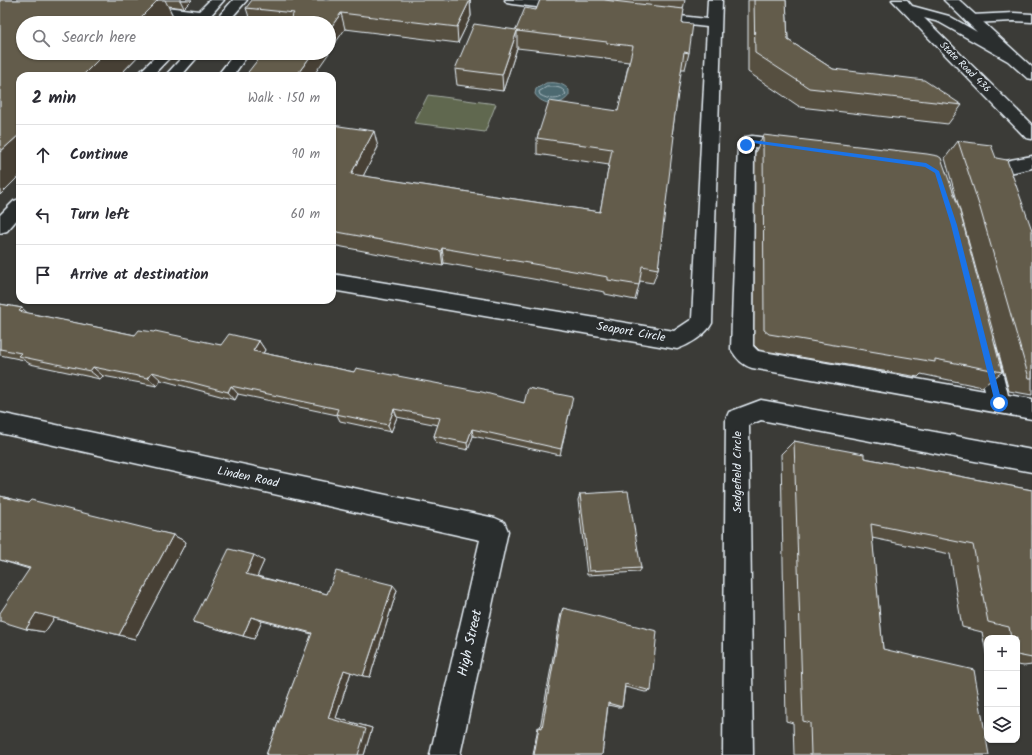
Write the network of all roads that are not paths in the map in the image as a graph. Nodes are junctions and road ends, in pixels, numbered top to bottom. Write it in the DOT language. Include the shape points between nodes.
graph roads {
  1 [pos="217,0"];
  2 [pos="240,0"];
  3 [pos="512,0"];
  4 [pos="715,0"];
  5 [pos="951,0"];
  6 [pos="903,4"];
  7 [pos="125,6"];
  8 [pos="582,8"];
  9 [pos="182,16"];
  10 [pos="202,16"];
  11 [pos="226,16"];
  12 [pos="644,16"];
  13 [pos="1032,18"];
  14 [pos="972,19"];
  15 [pos="714,24"];
  16 [pos="1014,58"];
  17 [pos="160,60"];
  18 [pos="188,60"];
  19 [pos="237,60"];
  20 [pos="148,72"];
  21 [pos="177,72"];
  22 [pos="228,72"];
  23 [pos="1032,75"];
  24 [pos="1032,134"];
  25 [pos="808,149"];
  26 [pos="1032,162"];
  27 [pos="1011,204"];
  28 [pos="16,209"];
  29 [pos="0,226"];
  30 [pos="336,283"];
  31 [pos="981,333"];
  32 [pos="999,403"];
  33 [pos="1032,409"];
  34 [pos="0,424"];
  35 [pos="1032,461"];
  36 [pos="495,531"];
  37 [pos="445,755"];
  38 [pos="738,755"];
  1 -- 10 [label="street"];
  2 -- 11 [label="street"];
  3 -- 8 [label="street"];
  4 -- 15 [label="street, Seaport Circle"];
  5 -- 14 [label="street"];
  6 -- 16 [label="street" via="944,19"];
  6 -- 24 [label="street, State Road 436"];
  7 -- 9 [label="street"];
  12 -- 15 [label="street"];
  13 -- 14 [label="street"];
  14 -- 16 [label="street"];
  15 -- 30 [label="street, Seaport Circle" via="702,323 696,328 677,340"];
  16 -- 23 [label="street"];
  17 -- 20 [label="street"];
  18 -- 21 [label="street"];
  19 -- 22 [label="street"];
  25 -- 32 [label="street" via="752,142 746,145 742,349 752,359"];
  26 -- 27 [label="street" via="1001,170"];
  28 -- 29 [label="street"];
  31 -- 32 [label="street"];
  32 -- 33 [label="street"];
  34 -- 36 [label="street, Linden Road"];
  35 -- 38 [label="street, Sedgefield Circle" via="761,410 737,419"];
  36 -- 37 [label="street, High Street"];
}
